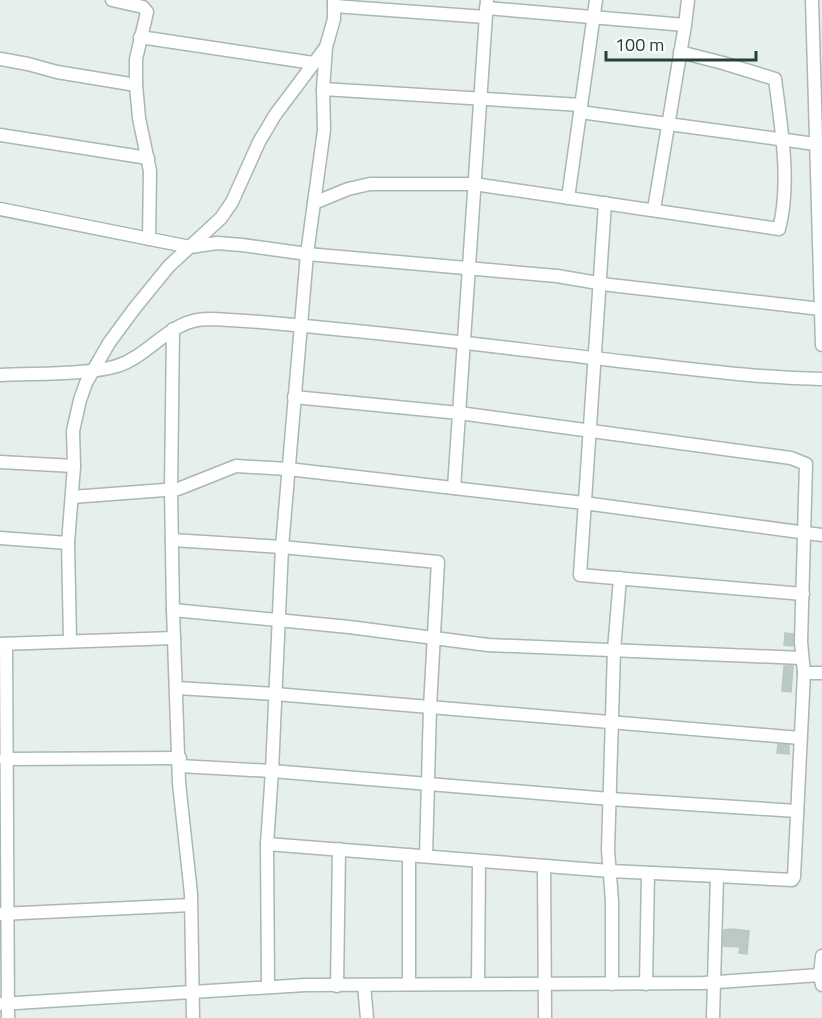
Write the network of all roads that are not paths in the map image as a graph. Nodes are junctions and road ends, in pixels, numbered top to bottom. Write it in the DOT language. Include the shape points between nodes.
graph roads {
  1 [pos="112,0"];
  2 [pos="596,0"];
  3 [pos="688,0"];
  4 [pos="812,0"];
  5 [pos="334,3"];
  6 [pos="486,8"];
  7 [pos="594,16"];
  8 [pos="685,25"];
  9 [pos="141,38"];
  10 [pos="326,47"];
  11 [pos="680,52"];
  12 [pos="0,59"];
  13 [pos="313,63"];
  14 [pos="136,86"];
  15 [pos="322,88"];
  16 [pos="481,98"];
  17 [pos="581,108"];
  18 [pos="669,124"];
  19 [pos="0,135"];
  20 [pos="783,140"];
  21 [pos="815,144"];
  22 [pos="148,158"];
  23 [pos="474,184"];
  24 [pos="568,198"];
  25 [pos="314,203"];
  26 [pos="605,203"];
  27 [pos="0,209"];
  28 [pos="654,209"];
  29 [pos="149,239"];
  30 [pos="190,247"];
  31 [pos="307,254"];
  32 [pos="468,270"];
  33 [pos="599,283"];
  34 [pos="821,309"];
  35 [pos="302,326"];
  36 [pos="173,329"];
  37 [pos="464,341"];
  38 [pos="822,345"];
  39 [pos="595,358"];
  40 [pos="93,370"];
  41 [pos="0,375"];
  42 [pos="822,379"];
  43 [pos="294,397"];
  44 [pos="459,413"];
  45 [pos="591,431"];
  46 [pos="0,462"];
  47 [pos="74,466"];
  48 [pos="288,469"];
  49 [pos="454,488"];
  50 [pos="171,490"];
  51 [pos="72,497"];
  52 [pos="584,503"];
  53 [pos="804,533"];
  54 [pos="822,535"];
  55 [pos="0,538"];
  56 [pos="172,540"];
  57 [pos="68,543"];
  58 [pos="282,547"];
  59 [pos="620,578"];
  60 [pos="803,594"];
  61 [pos="173,610"];
  62 [pos="278,620"];
  63 [pos="174,638"];
  64 [pos="434,639"];
  65 [pos="70,640"];
  66 [pos="3,644"];
  67 [pos="615,650"];
  68 [pos="802,658"];
  69 [pos="804,673"];
  70 [pos="822,673"];
  71 [pos="177,688"];
  72 [pos="275,694"];
  73 [pos="430,707"];
  74 [pos="614,722"];
  75 [pos="800,738"];
  76 [pos="5,759"];
  77 [pos="179,762"];
  78 [pos="272,771"];
  79 [pos="428,784"];
  80 [pos="610,800"];
  81 [pos="797,811"];
  82 [pos="267,844"];
  83 [pos="339,849"];
  84 [pos="410,855"];
  85 [pos="426,856"];
  86 [pos="479,861"];
  87 [pos="544,866"];
  88 [pos="610,871"];
  89 [pos="648,873"];
  90 [pos="717,876"];
  91 [pos="191,905"];
  92 [pos="3,914"];
  93 [pos="822,956"];
  94 [pos="821,980"];
  95 [pos="714,982"];
  96 [pos="409,984"];
  97 [pos="478,984"];
  98 [pos="545,984"];
  99 [pos="612,984"];
  100 [pos="646,984"];
  101 [pos="364,985"];
  102 [pos="337,986"];
  103 [pos="268,987"];
  104 [pos="193,993"];
  105 [pos="4,1004"];
  106 [pos="8,1018"];
  107 [pos="193,1018"];
  108 [pos="366,1018"];
  109 [pos="545,1018"];
  110 [pos="713,1018"];
  1 -- 9 [label="street" via="146,9"];
  2 -- 7 [label="street"];
  3 -- 8 [label="street"];
  4 -- 21 [label="street"];
  5 -- 6 [label="street"];
  5 -- 10 [label="street"];
  6 -- 7 [label="street"];
  6 -- 16 [label="street"];
  7 -- 8 [label="street"];
  7 -- 17 [label="street"];
  8 -- 11 [label="street"];
  9 -- 13 [label="street"];
  9 -- 14 [label="street"];
  10 -- 13 [label="street"];
  10 -- 15 [label="street"];
  11 -- 18 [label="street"];
  11 -- 20 [label="street" via="775,80"];
  12 -- 14 [label="street"];
  13 -- 30 [label="street" via="259,142 232,202"];
  14 -- 22 [label="street"];
  15 -- 16 [label="street"];
  15 -- 25 [label="street" via="324,130"];
  16 -- 17 [label="street"];
  16 -- 23 [label="street"];
  17 -- 18 [label="street"];
  17 -- 24 [label="street"];
  18 -- 20 [label="street"];
  18 -- 28 [label="street"];
  19 -- 22 [label="street"];
  20 -- 21 [label="street"];
  20 -- 28 [label="street" via="783,211 779,228"];
  21 -- 34 [label="street"];
  22 -- 29 [label="street"];
  23 -- 24 [label="street"];
  23 -- 25 [label="street" via="370,184"];
  23 -- 32 [label="street"];
  24 -- 26 [label="street"];
  25 -- 31 [label="street"];
  26 -- 28 [label="street"];
  26 -- 33 [label="street"];
  27 -- 29 [label="street"];
  29 -- 30 [label="street"];
  30 -- 31 [label="street" via="217,243"];
  30 -- 40 [label="street" via="134,309"];
  31 -- 32 [label="street"];
  31 -- 35 [label="street"];
  32 -- 33 [label="street" via="512,271"];
  32 -- 37 [label="street"];
  33 -- 34 [label="street"];
  33 -- 39 [label="street"];
  34 -- 38 [label="street"];
  35 -- 36 [label="street" via="205,319"];
  35 -- 37 [label="street"];
  35 -- 43 [label="street"];
  36 -- 40 [label="street" via="134,359"];
  36 -- 50 [label="street"];
  37 -- 39 [label="street"];
  37 -- 44 [label="street"];
  39 -- 42 [label="street"];
  39 -- 45 [label="street"];
  40 -- 41 [label="street"];
  40 -- 47 [label="street" via="80,400 73,431"];
  43 -- 44 [label="street"];
  43 -- 48 [label="street"];
  44 -- 45 [label="street"];
  44 -- 49 [label="street"];
  45 -- 52 [label="street"];
  45 -- 53 [label="street" via="802,461 807,471"];
  46 -- 47 [label="street"];
  47 -- 51 [label="street"];
  48 -- 49 [label="street"];
  48 -- 50 [label="street" via="236,466"];
  48 -- 58 [label="street"];
  49 -- 52 [label="street"];
  50 -- 51 [label="street"];
  50 -- 56 [label="street"];
  51 -- 57 [label="street"];
  52 -- 53 [label="street"];
  52 -- 59 [label="street" via="580,575"];
  53 -- 54 [label="street"];
  53 -- 60 [label="street"];
  55 -- 57 [label="street"];
  56 -- 58 [label="street"];
  56 -- 61 [label="street"];
  57 -- 65 [label="street"];
  58 -- 62 [label="street"];
  58 -- 64 [label="street" via="438,562"];
  59 -- 60 [label="street"];
  59 -- 67 [label="street"];
  60 -- 68 [label="street"];
  61 -- 62 [label="street"];
  61 -- 63 [label="street"];
  62 -- 64 [label="street"];
  62 -- 72 [label="street"];
  63 -- 65 [label="street"];
  63 -- 71 [label="street"];
  64 -- 67 [label="street"];
  64 -- 73 [label="street"];
  65 -- 66 [label="street"];
  66 -- 76 [label="street"];
  67 -- 68 [label="street"];
  67 -- 74 [label="street"];
  68 -- 69 [label="street"];
  69 -- 70 [label="street"];
  69 -- 75 [label="street"];
  71 -- 72 [label="street"];
  71 -- 77 [label="street"];
  72 -- 73 [label="street"];
  72 -- 78 [label="street"];
  73 -- 74 [label="street"];
  73 -- 79 [label="street"];
  74 -- 75 [label="street"];
  74 -- 80 [label="street"];
  75 -- 81 [label="street"];
  76 -- 77 [label="street"];
  76 -- 92 [label="street"];
  77 -- 78 [label="street"];
  77 -- 91 [label="street"];
  78 -- 79 [label="street"];
  78 -- 82 [label="street"];
  79 -- 80 [label="street"];
  79 -- 85 [label="street"];
  80 -- 81 [label="street"];
  80 -- 88 [label="street"];
  81 -- 90 [label="street" via="793,879"];
  82 -- 83 [label="street"];
  82 -- 103 [label="street"];
  83 -- 84 [label="street"];
  83 -- 102 [label="street"];
  84 -- 85 [label="street"];
  84 -- 96 [label="street"];
  85 -- 86 [label="street"];
  86 -- 87 [label="street"];
  86 -- 97 [label="street"];
  87 -- 88 [label="street"];
  87 -- 98 [label="street"];
  88 -- 89 [label="street"];
  88 -- 99 [label="street"];
  89 -- 90 [label="street"];
  89 -- 100 [label="street"];
  90 -- 95 [label="street"];
  91 -- 92 [label="street"];
  91 -- 104 [label="street"];
  92 -- 105 [label="street"];
  93 -- 94 [label="street"];
  94 -- 95 [label="street"];
  95 -- 100 [label="street"];
  95 -- 110 [label="street"];
  96 -- 97 [label="street"];
  96 -- 101 [label="street"];
  97 -- 98 [label="street"];
  98 -- 99 [label="street"];
  98 -- 109 [label="street"];
  99 -- 100 [label="street"];
  101 -- 102 [label="street"];
  101 -- 108 [label="street"];
  102 -- 103 [label="street"];
  103 -- 104 [label="street"];
  104 -- 105 [label="street"];
  104 -- 107 [label="street"];
  105 -- 106 [label="street"];
}
